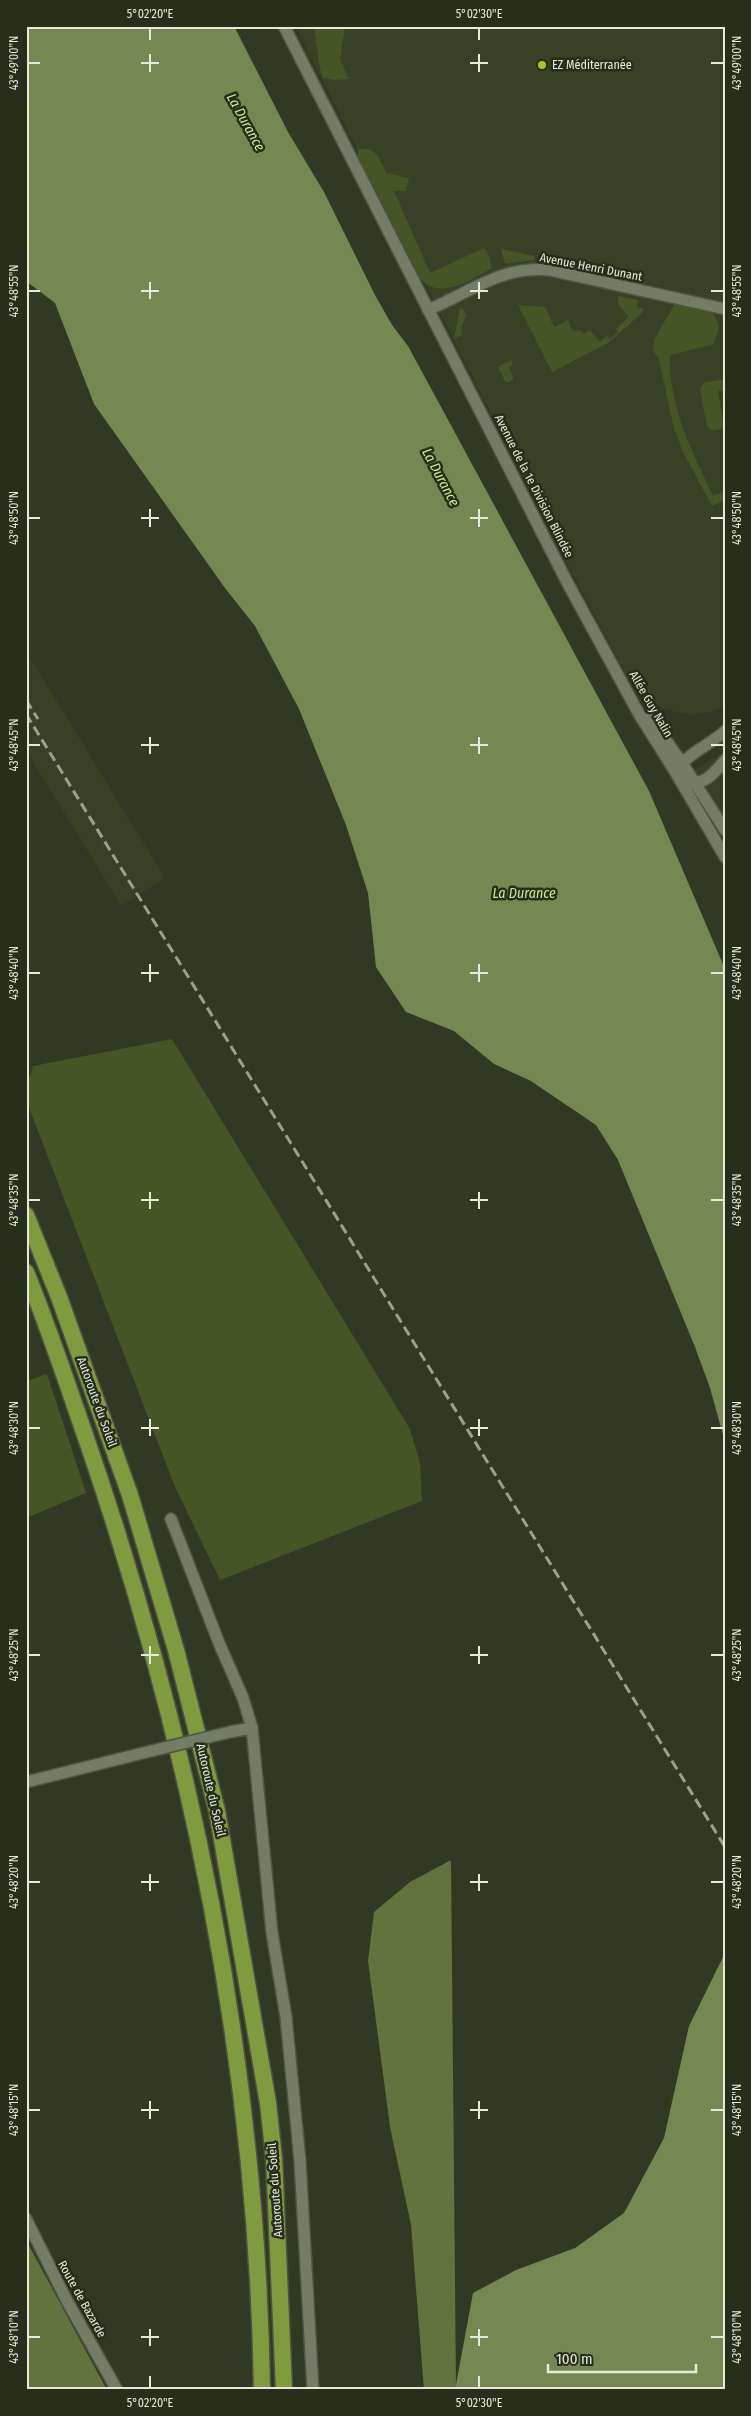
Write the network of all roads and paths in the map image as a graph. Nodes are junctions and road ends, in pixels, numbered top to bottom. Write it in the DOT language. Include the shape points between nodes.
graph roads {
  1 [pos="284,26"];
  2 [pos="725,308"];
  3 [pos="428,310"];
  4 [pos="617,674"];
  5 [pos="725,731"];
  6 [pos="671,747"];
  7 [pos="692,754"];
  8 [pos="725,760"];
  9 [pos="680,772"];
  10 [pos="709,779"];
  11 [pos="695,783"];
  12 [pos="710,804"];
  13 [pos="725,830"];
  14 [pos="725,857"];
  15 [pos="26,1215"];
  16 [pos="26,1272"];
  17 [pos="171,1519"];
  18 [pos="252,1728"];
  19 [pos="26,1782"];
  20 [pos="26,2219"];
  21 [pos="117,2390"];
  22 [pos="262,2390"];
  23 [pos="284,2390"];
  24 [pos="313,2390"];
  1 -- 3 [label="street, Avenue de la 1e Division Blindée"];
  2 -- 3 [label="street, Avenue Henri Dunant" via="534,269 502,274"];
  3 -- 4 [label="street, Avenue de la 1e Division Blindée"];
  4 -- 6 [label="street, Allée Guy Nalin"];
  4 -- 9 [label="street, Allée Guy Nalin" via="639,714"];
  5 -- 7 [label="street" via="705,748"];
  6 -- 7 [label="street"];
  6 -- 9 [label="street, Allée Guy Nalin"];
  7 -- 9 [label="street"];
  8 -- 10 [label="street"];
  9 -- 11 [label="street"];
  9 -- 11 [label="street, Allée Guy Nalin"];
  9 -- 14 [label="street, Allée Guy Nalin"];
  10 -- 11 [label="street"];
  10 -- 12 [label="street"];
  11 -- 12 [label="street, Allée Guy Nalin"];
  12 -- 13 [label="street, Allée Guy Nalin"];
  15 -- 23 [label="highway, Autoroute du Soleil" via="130,1495 176,1650 217,1811 268,2103"];
  16 -- 22 [label="highway, Autoroute du Soleil" via="108,1501 154,1656 194,1815 226,1985 249,2157"];
  17 -- 18 [label="street" via="212,1627 244,1698"];
  18 -- 19 [label="street, bridge"];
  18 -- 24 [label="street" via="272,1933 286,2017 299,2151"];
  20 -- 21 [label="street, Route de Bazarde" via="66,2301"];
}
